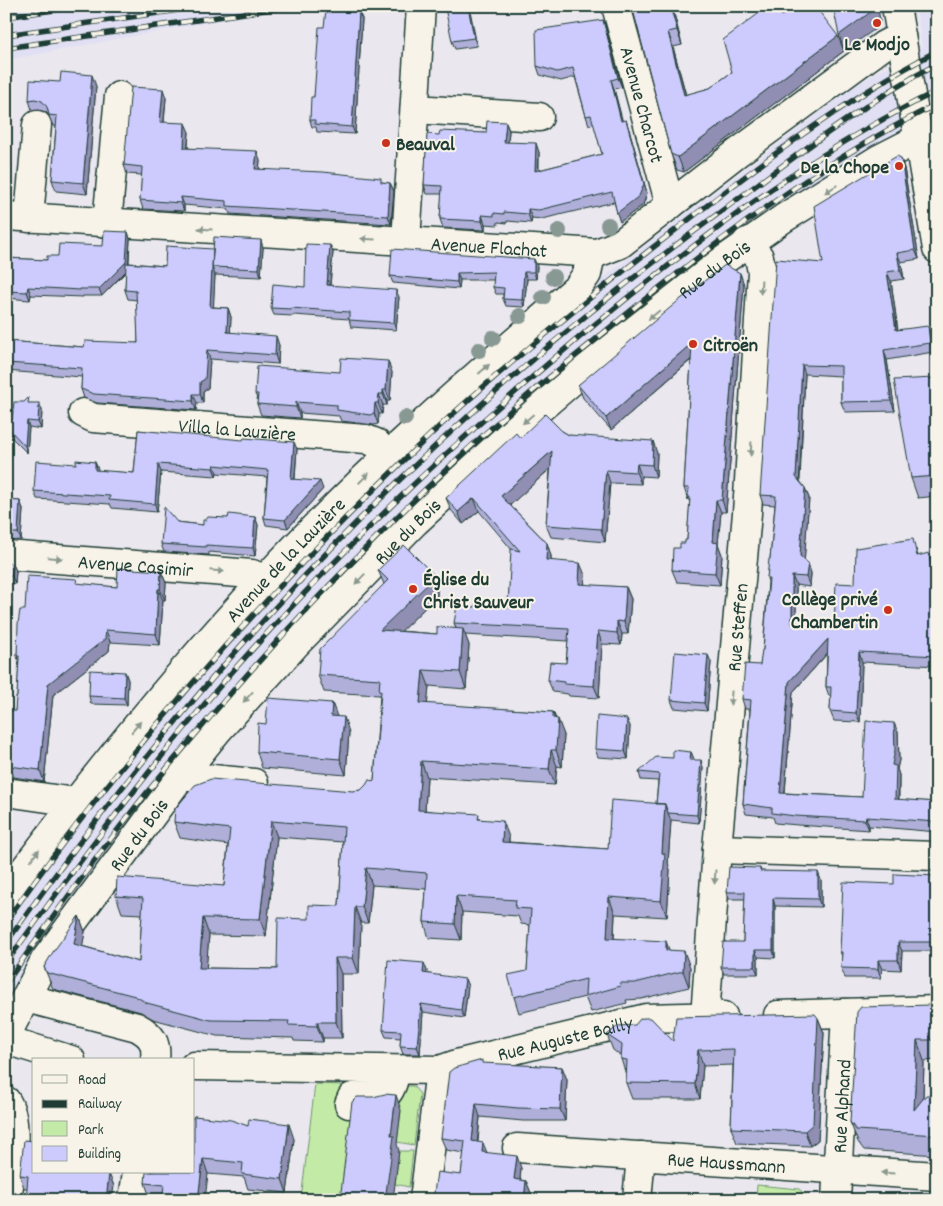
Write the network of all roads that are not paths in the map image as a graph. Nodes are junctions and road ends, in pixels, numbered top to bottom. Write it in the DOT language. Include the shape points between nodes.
graph roads {
  1 [pos="421,6"];
  2 [pos="616,6"];
  3 [pos="896,6"];
  4 [pos="901,36"];
  5 [pos="119,96"];
  6 [pos="415,109"];
  7 [pos="539,117"];
  8 [pos="37,125"];
  9 [pos="928,137"];
  10 [pos="670,205"];
  11 [pos="17,217"];
  12 [pos="107,224"];
  13 [pos="406,241"];
  14 [pos="747,242"];
  15 [pos="937,249"];
  16 [pos="591,254"];
  17 [pos="83,413"];
  18 [pos="388,455"];
  19 [pos="6,555"];
  20 [pos="264,579"];
  21 [pos="181,776"];
  22 [pos="280,785"];
  23 [pos="6,792"];
  24 [pos="75,802"];
  25 [pos="717,849"];
  26 [pos="937,856"];
  27 [pos="6,894"];
  28 [pos="26,998"];
  29 [pos="937,1010"];
  30 [pos="846,1013"];
  31 [pos="705,1017"];
  32 [pos="6,1036"];
  33 [pos="6,1040"];
  34 [pos="65,1058"];
  35 [pos="154,1058"];
  36 [pos="195,1066"];
  37 [pos="396,1070"];
  38 [pos="440,1070"];
  39 [pos="6,1100"];
  40 [pos="349,1104"];
  41 [pos="517,1148"];
  42 [pos="640,1156"];
  43 [pos="837,1170"];
  44 [pos="137,1174"];
  45 [pos="937,1176"];
  46 [pos="7,1200"];
  47 [pos="133,1200"];
  48 [pos="424,1200"];
  49 [pos="637,1200"];
  50 [pos="836,1200"];
  1 -- 6 [label="street"];
  2 -- 10 [label="street, Avenue Charcot"];
  3 -- 4 [label="street"];
  4 -- 9 [label="street"];
  4 -- 10 [label="street, Avenue Flachat"];
  5 -- 12 [label="street"];
  6 -- 7 [label="street"];
  6 -- 13 [label="street"];
  8 -- 11 [label="street"];
  9 -- 14 [label="street, Rue du Bois, one-way" via="879,159"];
  9 -- 15 [label="street"];
  10 -- 16 [label="street, Avenue Flachat" via="620,244"];
  11 -- 12 [label="street, Avenue Flachat"];
  13 -- 12 [label="street, Avenue Flachat, one-way"];
  13 -- 16 [label="street, Avenue Flachat"];
  14 -- 21 [label="street, Rue du Bois, one-way" via="586,369 415,522 294,646"];
  14 -- 25 [label="street, Rue Steffen, one-way" via="758,257 762,272 748,513"];
  18 -- 16 [label="street, Avenue de la Lauzière, one-way" via="578,287 587,274"];
  17 -- 18 [label="street, Villa la Lauzière" via="93,418 366,439 376,443"];
  20 -- 18 [label="street, Avenue de la Lauzière, one-way"];
  19 -- 20 [label="street, Avenue Casimir, one-way" via="252,574"];
  24 -- 20 [label="street, Avenue de la Lauzière, one-way"];
  21 -- 22 [label="street"];
  21 -- 28 [label="street, Rue du Bois" via="50,952"];
  23 -- 24 [label="street"];
  27 -- 24 [label="street, Avenue de la Lauzière, one-way"];
  25 -- 26 [label="street"];
  25 -- 31 [label="street, Rue Steffen, one-way"];
  28 -- 32 [label="street, Rue du Bois"];
  28 -- 35 [label="street" via="137,1027 152,1039 156,1048"];
  29 -- 30 [label="street, Rue Auguste Bailly"];
  30 -- 31 [label="street, Rue Auguste Bailly"];
  30 -- 43 [label="street, Rue Alphand"];
  31 -- 38 [label="street, Rue Auguste Bailly" via="646,1018"];
  33 -- 34 [label="street"];
  36 -- 37 [label="street, Rue Auguste Bailly"];
  37 -- 38 [label="street, Rue Auguste Bailly"];
  37 -- 40 [label="street" via="390,1093 352,1097"];
  38 -- 48 [label="street"];
  39 -- 46 [label="street" via="13,1125"];
  41 -- 42 [label="street, Rue Haussmann"];
  42 -- 43 [label="street, Rue Haussmann"];
  42 -- 49 [label="street"];
  45 -- 43 [label="street, Rue Haussmann, one-way"];
  43 -- 50 [label="street, Rue Alphand"];
  44 -- 47 [label="street"];
}
